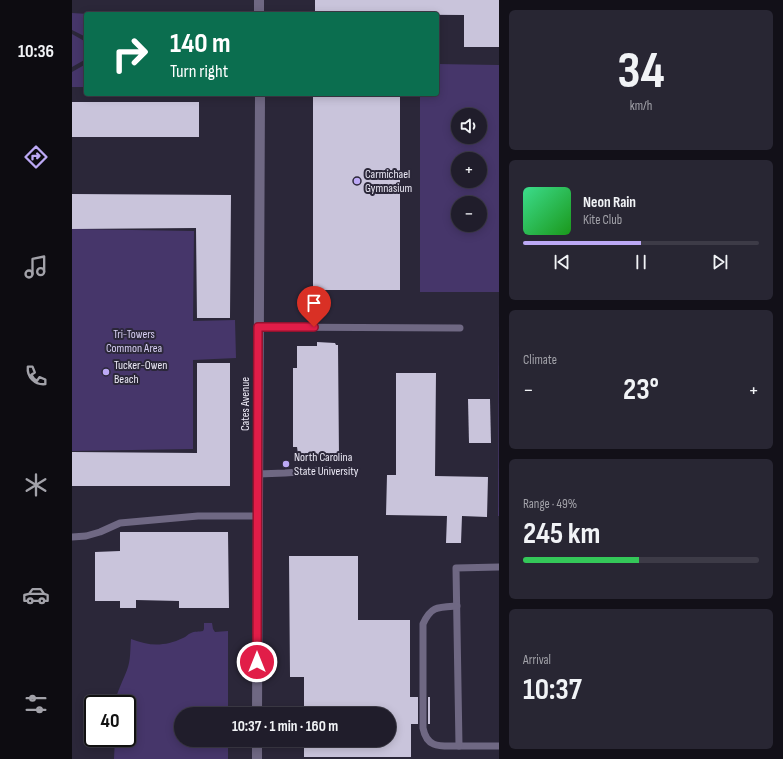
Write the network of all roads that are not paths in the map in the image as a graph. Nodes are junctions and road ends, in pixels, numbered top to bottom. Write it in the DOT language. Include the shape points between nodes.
graph roads {
  1 [pos="259,0"];
  2 [pos="259,12"];
  3 [pos="260,96"];
  4 [pos="258,327"];
  5 [pos="460,328"];
  6 [pos="327,470"];
  7 [pos="258,474"];
  8 [pos="258,516"];
  9 [pos="72,536"];
  10 [pos="499,567"];
  11 [pos="457,606"];
  12 [pos="257,707"];
  13 [pos="458,746"];
  14 [pos="499,746"];
  15 [pos="257,747"];
  16 [pos="257,759"];
  1 -- 2 [label="street"];
  3 -- 4 [label="street, Cates Avenue"];
  4 -- 5 [label="lane"];
  4 -- 7 [label="street, Cates Avenue"];
  6 -- 7 [label="lane"];
  7 -- 8 [label="street, Cates Avenue"];
  8 -- 9 [label="lane" via="198,516 120,523 86,536"];
  8 -- 12 [label="street, Cates Avenue"];
  10 -- 11 [label="lane" via="456,568"];
  11 -- 13 [label="lane"];
  11 -- 13 [label="lane" via="432,610 423,624 423,728 430,743 439,746"];
  13 -- 14 [label="lane"];
  15 -- 16 [label="street"];
}
